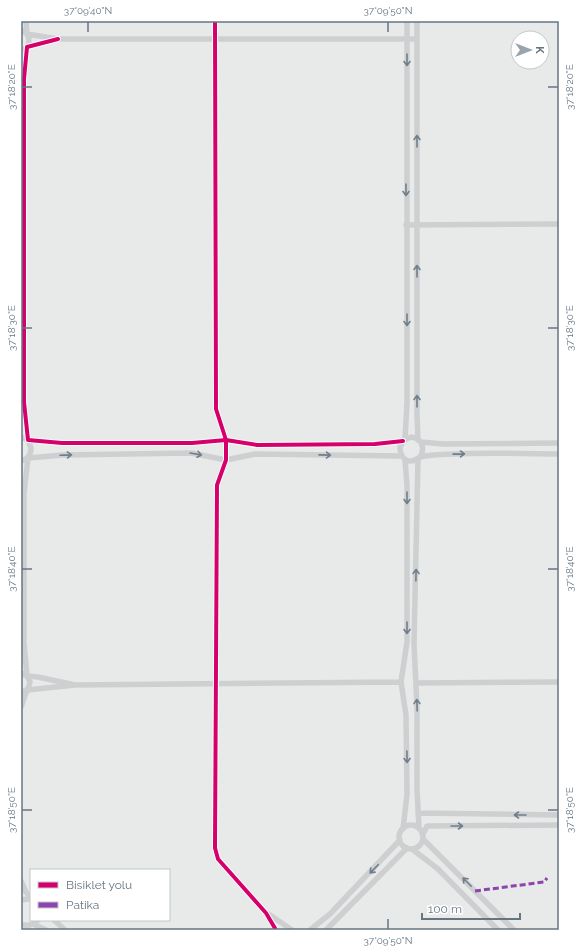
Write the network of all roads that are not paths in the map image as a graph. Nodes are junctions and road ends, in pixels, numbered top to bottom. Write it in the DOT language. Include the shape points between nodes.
graph roads {
  1 [pos="26,21"];
  2 [pos="215,21"];
  3 [pos="407,21"];
  4 [pos="417,21"];
  5 [pos="21,30"];
  6 [pos="27,34"];
  7 [pos="58,39"];
  8 [pos="215,39"];
  9 [pos="407,39"];
  10 [pos="417,39"];
  11 [pos="27,47"];
  12 [pos="21,51"];
  13 [pos="23,135"];
  14 [pos="23,206"];
  15 [pos="559,224"];
  16 [pos="406,225"];
  17 [pos="417,225"];
  18 [pos="23,297"];
  19 [pos="417,359"];
  20 [pos="407,360"];
  21 [pos="21,437"];
  22 [pos="28,440"];
  23 [pos="226,440"];
  24 [pos="404,440"];
  25 [pos="420,441"];
  26 [pos="559,443"];
  27 [pos="515,444"];
  28 [pos="515,454"];
  29 [pos="559,454"];
  30 [pos="404,457"];
  31 [pos="28,458"];
  32 [pos="419,458"];
  33 [pos="226,460"];
  34 [pos="21,461"];
  35 [pos="407,594"];
  36 [pos="415,594"];
  37 [pos="21,673"];
  38 [pos="27,676"];
  39 [pos="401,682"];
  40 [pos="416,682"];
  41 [pos="559,682"];
  42 [pos="215,683"];
  43 [pos="75,684"];
  44 [pos="24,692"];
  45 [pos="21,707"];
  46 [pos="418,813"];
  47 [pos="559,815"];
  48 [pos="559,825"];
  49 [pos="419,828"];
  50 [pos="403,829"];
  51 [pos="423,836"];
  52 [pos="400,840"];
  53 [pos="410,849"];
  54 [pos="21,881"];
  55 [pos="30,898"];
  56 [pos="266,913"];
  57 [pos="55,921"];
  58 [pos="28,925"];
  59 [pos="46,930"];
  60 [pos="65,930"];
  61 [pos="276,930"];
  62 [pos="292,930"];
  63 [pos="310,930"];
  64 [pos="326,930"];
  65 [pos="498,930"];
  66 [pos="514,930"];
  1 -- 6 [label="street"];
  2 -- 8 [label="street"];
  3 -- 9 [label="street"];
  4 -- 10 [label="street"];
  5 -- 6 [label="street"];
  6 -- 7 [label="street"];
  6 -- 11 [label="street" via="30,41"];
  7 -- 8 [label="street"];
  7 -- 11 [label="street"];
  8 -- 9 [label="street"];
  8 -- 23 [label="street" via="216,409"];
  9 -- 10 [label="street"];
  9 -- 16 [label="street, one-way"];
  17 -- 10 [label="street, one-way"];
  11 -- 12 [label="street"];
  11 -- 13 [label="street"];
  13 -- 14 [label="street"];
  14 -- 18 [label="street"];
  15 -- 17 [label="street"];
  16 -- 17 [label="street"];
  16 -- 20 [label="street, one-way"];
  19 -- 17 [label="street, one-way"];
  18 -- 22 [label="street" via="24,402"];
  19 -- 20 [label="street"];
  25 -- 19 [label="street, one-way" via="417,414"];
  20 -- 24 [label="street"];
  21 -- 22 [label="street"];
  22 -- 23 [label="street" via="62,443 192,443"];
  22 -- 31 [label="street" via="31,452"];
  23 -- 24 [label="street" via="258,445 375,444"];
  23 -- 33 [label="street"];
  24 -- 25 [label="street" via="412,437"];
  24 -- 30 [label="street" via="400,448"];
  25 -- 27 [label="street" via="443,444"];
  25 -- 32 [label="street" via="423,451"];
  26 -- 27 [label="street"];
  27 -- 28 [label="street"];
  28 -- 29 [label="street"];
  32 -- 28 [label="street, one-way" via="454,454"];
  30 -- 32 [label="street" via="410,461"];
  33 -- 30 [label="street, one-way" via="255,454"];
  30 -- 35 [label="street, one-way" via="407,486"];
  31 -- 33 [label="street, one-way" via="191,453"];
  31 -- 34 [label="street"];
  31 -- 38 [label="street" via="24,493 24,643"];
  36 -- 32 [label="street, one-way"];
  33 -- 42 [label="street" via="217,485"];
  35 -- 36 [label="street"];
  35 -- 39 [label="street, one-way" via="407,642"];
  36 -- 40 [label="street"];
  37 -- 38 [label="street"];
  38 -- 43 [label="street"];
  38 -- 44 [label="street" via="30,686"];
  39 -- 42 [label="street"];
  39 -- 50 [label="street, one-way" via="407,723 407,794"];
  40 -- 41 [label="street"];
  46 -- 40 [label="street, one-way"];
  42 -- 43 [label="street"];
  42 -- 56 [label="street" via="215,848 218,859"];
  43 -- 44 [label="street"];
  44 -- 45 [label="street"];
  47 -- 46 [label="street, one-way"];
  46 -- 49 [label="street"];
  51 -- 48 [label="street, one-way" via="428,826"];
  49 -- 50 [label="street" via="412,825"];
  49 -- 51 [label="street"];
  50 -- 52 [label="street" via="399,836"];
  51 -- 53 [label="street" via="418,847"];
  66 -- 51 [label="street, one-way"];
  52 -- 53 [label="street" via="401,844"];
  52 -- 63 [label="street, one-way" via="330,914"];
  53 -- 64 [label="street"];
  53 -- 65 [label="street" via="438,869"];
  54 -- 55 [label="street"];
  56 -- 61 [label="street"];
  56 -- 62 [label="street"];
  57 -- 60 [label="street"];
  58 -- 59 [label="street"];
}
